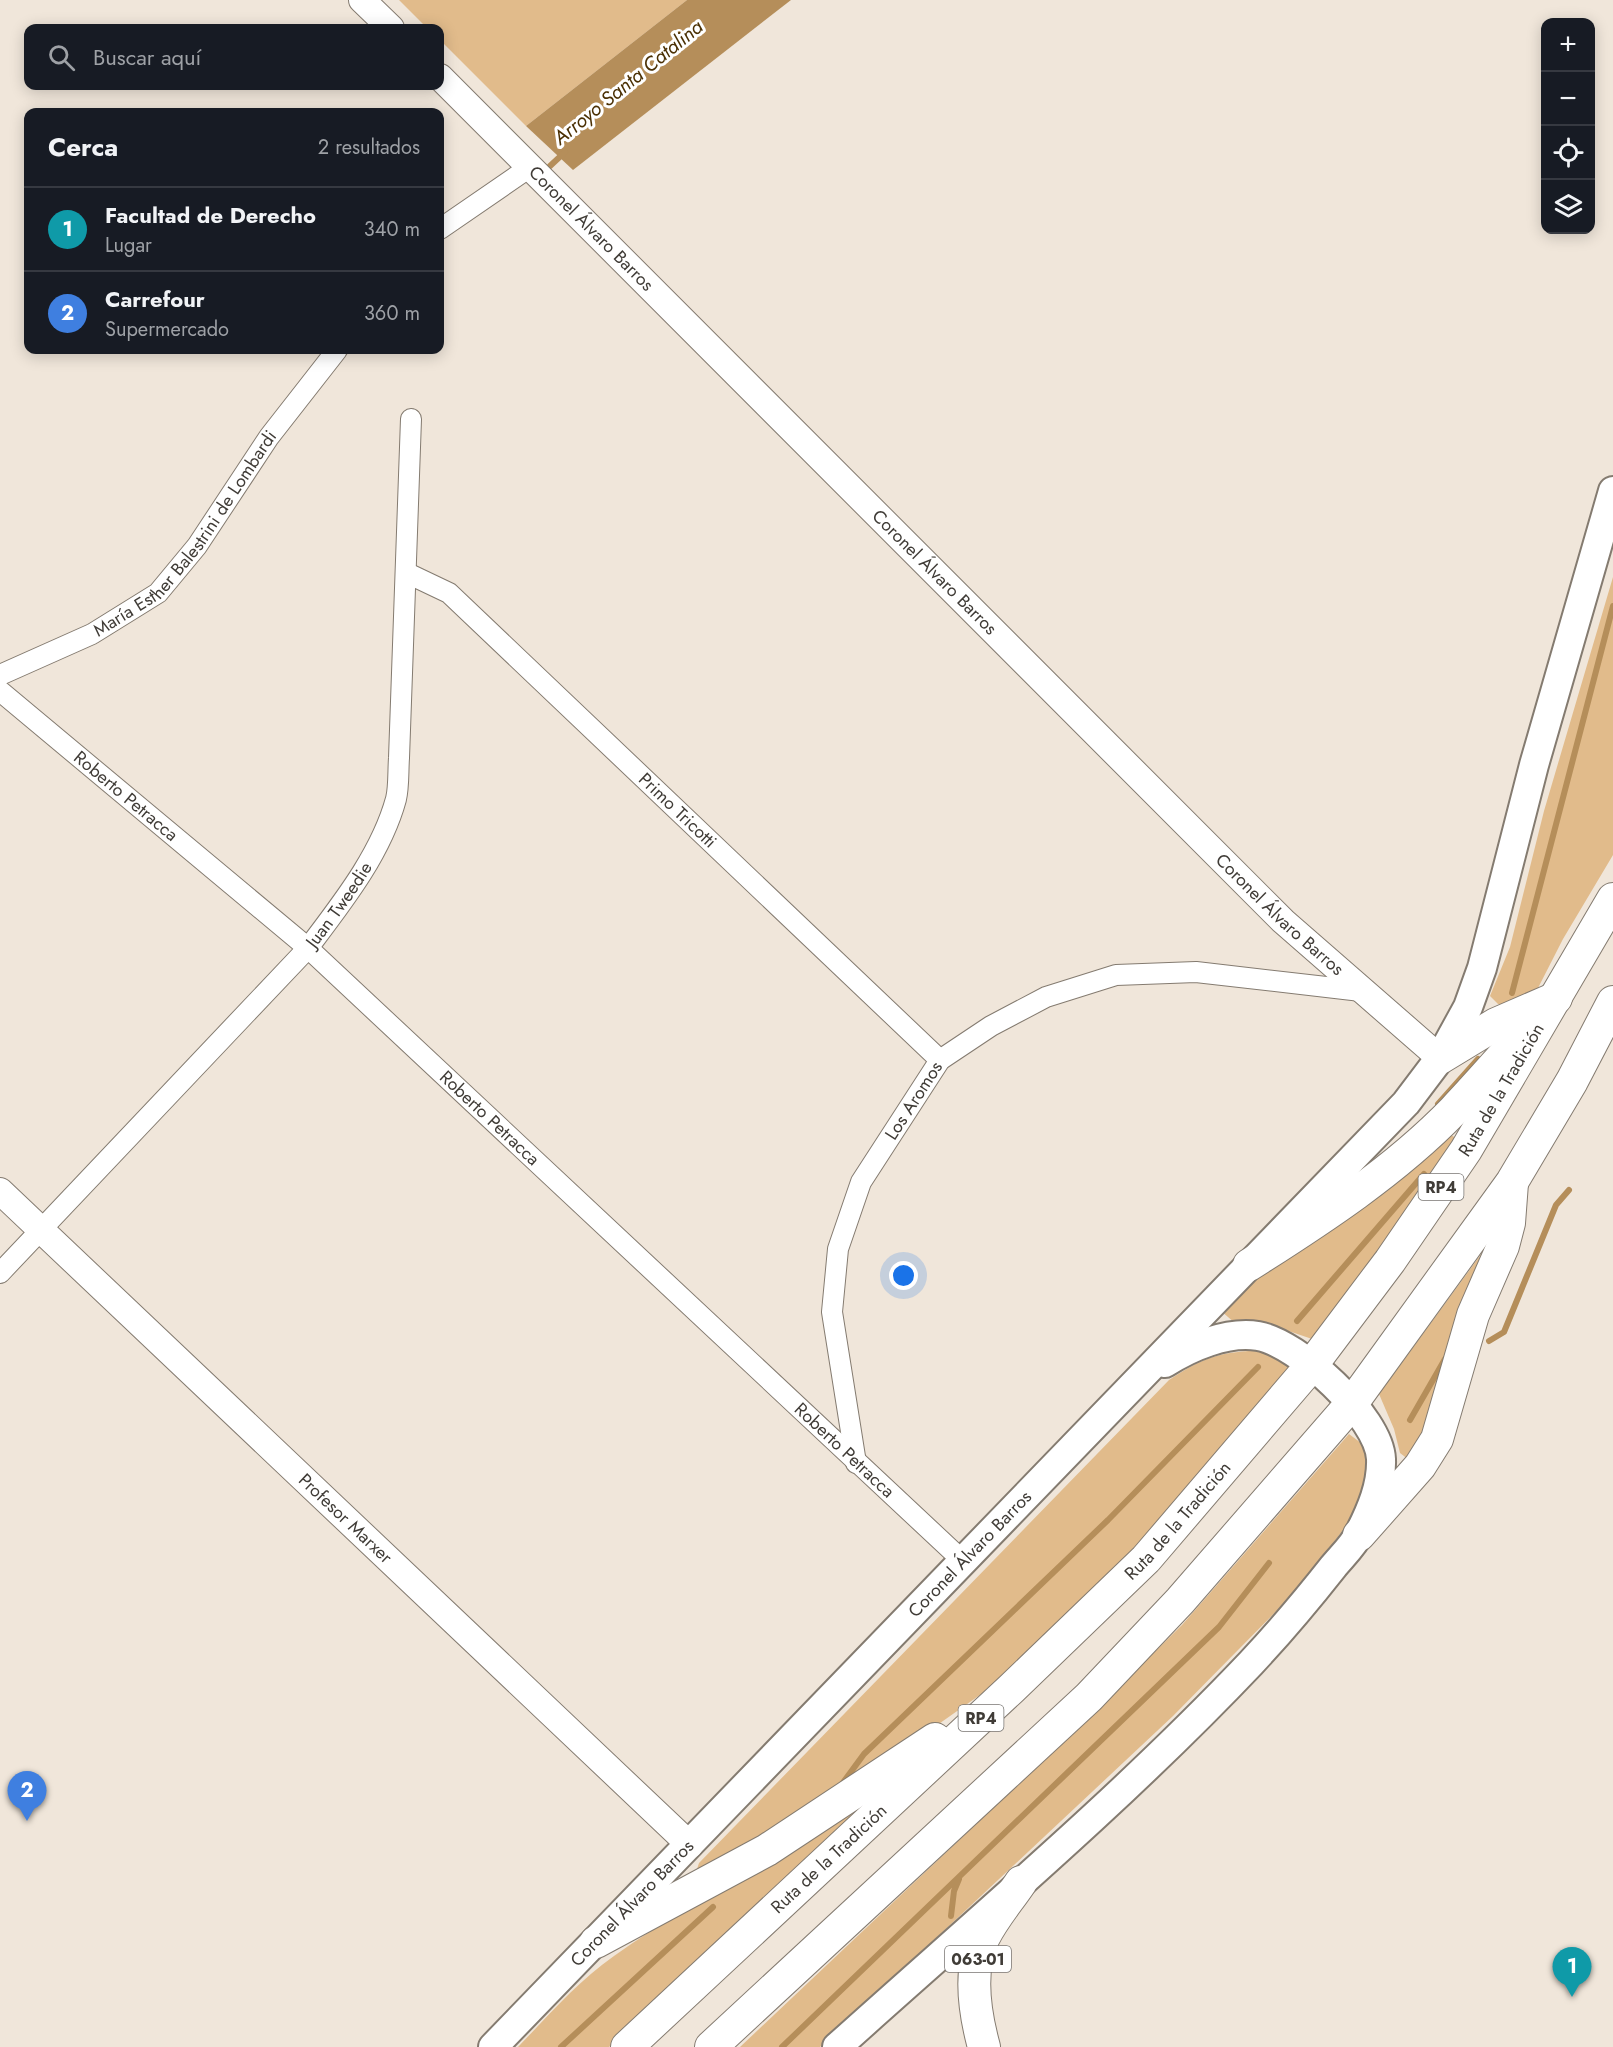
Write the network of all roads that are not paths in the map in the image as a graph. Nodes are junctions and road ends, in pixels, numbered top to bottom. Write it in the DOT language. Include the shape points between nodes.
graph roads {
  1 [pos="362,0"];
  2 [pos="387,24"];
  3 [pos="444,81"];
  4 [pos="530,167"];
  5 [pos="444,226"];
  6 [pos="334,354"];
  7 [pos="411,419"];
  8 [pos="1613,491"];
  9 [pos="407,573"];
  10 [pos="0,675"];
  11 [pos="0,691"];
  12 [pos="1613,899"];
  13 [pos="308,948"];
  14 [pos="1361,992"];
  15 [pos="1556,998"];
  16 [pos="1613,1002"];
  17 [pos="1440,1058"];
  18 [pos="940,1060"];
  19 [pos="1512,1182"];
  20 [pos="0,1191"];
  21 [pos="41,1229"];
  22 [pos="1249,1265"];
  23 [pos="0,1273"];
  24 [pos="1311,1366"];
  25 [pos="1134,1385"];
  26 [pos="1353,1402"];
  27 [pos="856,1463"];
  28 [pos="1359,1535"];
  29 [pos="964,1562"];
  30 [pos="1011,1689"];
  31 [pos="690,1845"];
  32 [pos="1021,1882"];
  33 [pos="596,1942"];
  34 [pos="493,2047"];
  35 [pos="627,2047"];
  36 [pos="711,2047"];
  37 [pos="837,2047"];
  38 [pos="984,2047"];
  1 -- 2 [label="street"];
  3 -- 4 [label="street, Coronel Álvaro Barros"];
  4 -- 5 [label="street"];
  4 -- 14 [label="street, Coronel Álvaro Barros" via="1283,921"];
  6 -- 10 [label="street, María Esther Balestrini de Lombardi" via="269,437 197,546 158,593 92,634"];
  7 -- 9 [label="street, Juan Tweedie"];
  8 -- 17 [label="main road, Coronel Álvaro Barros" via="1534,765 1482,968 1468,1007"];
  9 -- 13 [label="street, Juan Tweedie" via="396,798 382,835 349,894"];
  9 -- 18 [label="street, Primo Tricotti" via="449,593"];
  11 -- 13 [label="street, Roberto Petracca"];
  12 -- 15 [label="main road, Ruta de la Tradición / RP4"];
  13 -- 21 [label="street, Juan Tweedie"];
  13 -- 27 [label="street, Roberto Petracca"];
  14 -- 17 [label="street, Coronel Álvaro Barros"];
  14 -- 18 [label="street, Los Aromos" via="1196,972 1116,975 1046,997 991,1026"];
  15 -- 17 [label="main road" via="1496,1024"];
  15 -- 22 [label="main road" via="1453,1111 1404,1155"];
  15 -- 24 [label="main road, Ruta de la Tradición / RP4" via="1466,1150"];
  16 -- 19 [label="main road"];
  17 -- 22 [label="main road, Coronel Álvaro Barros" via="1406,1103"];
  18 -- 27 [label="street, Los Aromos" via="861,1182 838,1249 832,1312"];
  19 -- 26 [label="main road"];
  19 -- 28 [label="main road" via="1503,1246 1473,1315 1437,1439 1420,1466"];
  20 -- 21 [label="street, Profesor Marxer"];
  21 -- 23 [label="street, Juan Tweedie"];
  21 -- 31 [label="street, Profesor Marxer"];
  22 -- 25 [label="main road, Coronel Álvaro Barros"];
  24 -- 25 [label="main road" via="1278,1342 1256,1335 1218,1339 1184,1351"];
  24 -- 26 [label="main road"];
  24 -- 30 [label="main road, Ruta de la Tradición / RP4" via="1146,1559"];
  25 -- 29 [label="main road, Coronel Álvaro Barros"];
  26 -- 28 [label="main road" via="1381,1457 1375,1498"];
  26 -- 36 [label="main road" via="1180,1601 1089,1697"];
  27 -- 29 [label="street, Roberto Petracca"];
  28 -- 32 [label="main road" via="1296,1614 1193,1724"];
  29 -- 31 [label="main road, Coronel Álvaro Barros"];
  30 -- 33 [label="main road" via="767,1850"];
  30 -- 35 [label="main road, Ruta de la Tradición / RP4"];
  31 -- 33 [label="main road, Coronel Álvaro Barros"];
  32 -- 37 [label="main road"];
  32 -- 38 [label="main road, 063-01" via="983,1938 977,1963 975,1995"];
  33 -- 34 [label="main road, Coronel Álvaro Barros"];
}
